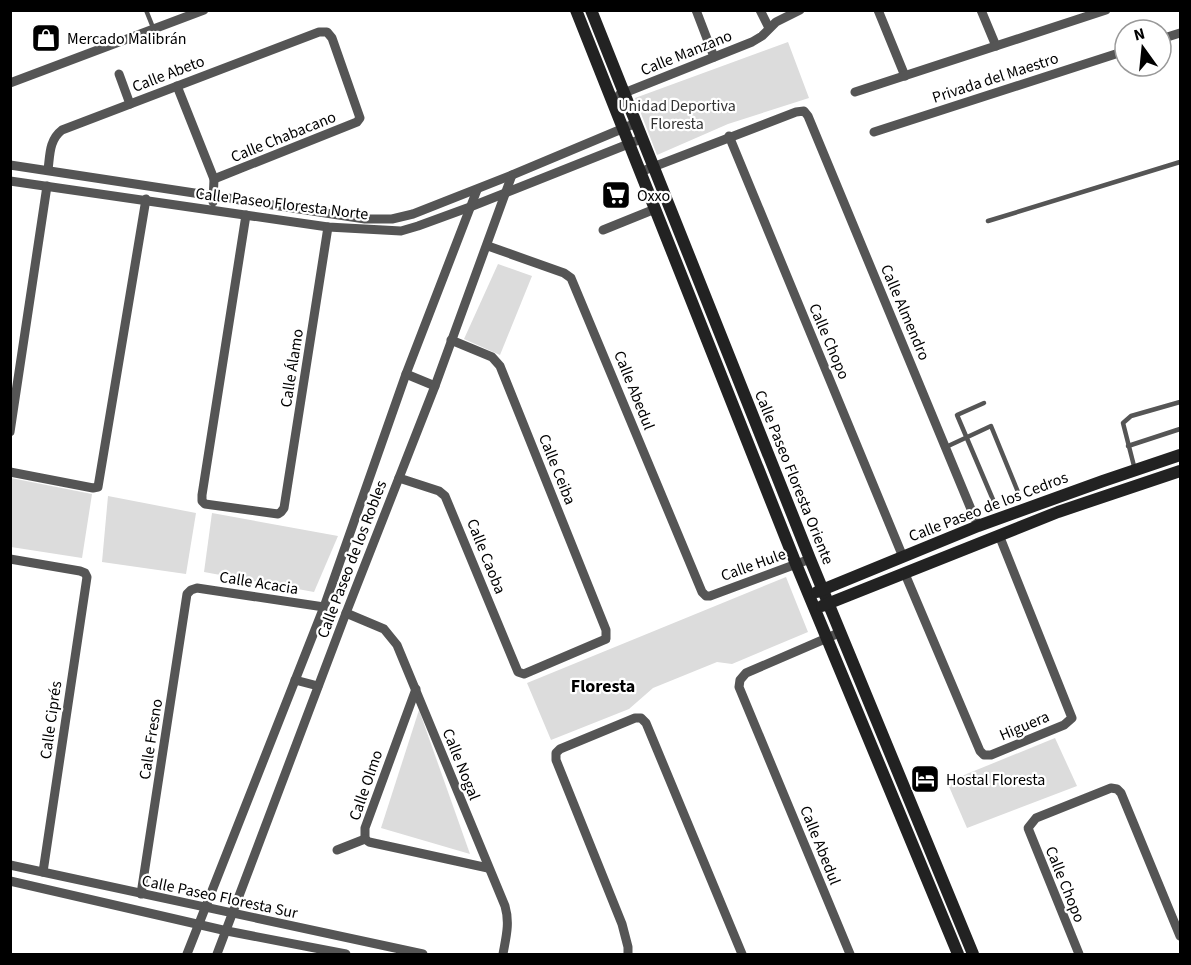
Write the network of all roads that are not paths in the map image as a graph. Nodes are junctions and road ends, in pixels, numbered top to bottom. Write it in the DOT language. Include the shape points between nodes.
graph roads {
  1 [pos="146,10"];
  2 [pos="576,10"];
  3 [pos="591,10"];
  4 [pos="696,10"];
  5 [pos="760,10"];
  6 [pos="800,10"];
  7 [pos="878,10"];
  8 [pos="981,10"];
  9 [pos="1106,10"];
  10 [pos="199,12"];
  11 [pos="1085,14"];
  12 [pos="769,28"];
  13 [pos="154,30"];
  14 [pos="996,46"];
  15 [pos="1113,55"];
  16 [pos="714,57"];
  17 [pos="119,74"];
  18 [pos="905,76"];
  19 [pos="10,83"];
  20 [pos="177,86"];
  21 [pos="855,92"];
  22 [pos="624,93"];
  23 [pos="611,99"];
  24 [pos="130,104"];
  25 [pos="360,118"];
  26 [pos="636,123"];
  27 [pos="623,129"];
  28 [pos="874,132"];
  29 [pos="729,136"];
  30 [pos="641,139"];
  31 [pos="628,144"];
  32 [pos="1180,162"];
  33 [pos="10,165"];
  34 [pos="652,167"];
  35 [pos="48,170"];
  36 [pos="640,172"];
  37 [pos="512,175"];
  38 [pos="214,179"];
  39 [pos="10,181"];
  40 [pos="47,186"];
  41 [pos="477,190"];
  42 [pos="506,192"];
  43 [pos="214,196"];
  44 [pos="146,200"];
  45 [pos="470,207"];
  46 [pos="655,209"];
  47 [pos="211,210"];
  48 [pos="246,215"];
  49 [pos="988,221"];
  50 [pos="328,227"];
  51 [pos="603,230"];
  52 [pos="488,246"];
  53 [pos="451,340"];
  54 [pos="406,374"];
  55 [pos="435,386"];
  56 [pos="1180,402"];
  57 [pos="984,403"];
  58 [pos="751,412"];
  59 [pos="738,417"];
  60 [pos="1180,429"];
  61 [pos="10,432"];
  62 [pos="967,437"];
  63 [pos="1128,446"];
  64 [pos="945,447"];
  65 [pos="1180,455"];
  66 [pos="1135,470"];
  67 [pos="1180,471"];
  68 [pos="10,472"];
  69 [pos="399,478"];
  70 [pos="1018,492"];
  71 [pos="994,502"];
  72 [pos="978,526"];
  73 [pos="999,535"];
  74 [pos="937,543"];
  75 [pos="903,556"];
  76 [pos="944,558"];
  77 [pos="10,559"];
  78 [pos="810,559"];
  79 [pos="796,564"];
  80 [pos="905,574"];
  81 [pos="823,589"];
  82 [pos="191,590"];
  83 [pos="809,595"];
  84 [pos="706,596"];
  85 [pos="829,603"];
  86 [pos="324,607"];
  87 [pos="815,609"];
  88 [pos="346,613"];
  89 [pos="841,632"];
  90 [pos="828,638"];
  91 [pos="520,674"];
  92 [pos="295,680"];
  93 [pos="318,686"];
  94 [pos="416,689"];
  95 [pos="365,839"];
  96 [pos="337,850"];
  97 [pos="932,854"];
  98 [pos="919,860"];
  99 [pos="10,865"];
  100 [pos="488,868"];
  101 [pos="43,872"];
  102 [pos="10,881"];
  103 [pos="141,894"];
  104 [pos="204,908"];
  105 [pos="233,914"];
  106 [pos="198,924"];
  107 [pos="227,931"];
  108 [pos="1180,936"];
  109 [pos="187,954"];
  110 [pos="217,954"];
  111 [pos="346,954"];
  112 [pos="423,954"];
  113 [pos="503,954"];
  114 [pos="628,954"];
  115 [pos="742,954"];
  116 [pos="850,954"];
  117 [pos="958,954"];
  118 [pos="973,954"];
  119 [pos="1079,954"];
  1 -- 13 [label="lane"];
  2 -- 23 [label="main road, Calle Paseo Floresta Oriente"];
  3 -- 22 [label="main road, Calle Paseo Floresta Oriente"];
  4 -- 16 [label="street"];
  5 -- 12 [label="street"];
  6 -- 12 [label="street, Calle Manzano"];
  7 -- 18 [label="street"];
  8 -- 14 [label="street"];
  9 -- 11 [label="street"];
  10 -- 13 [label="street"];
  11 -- 14 [label="street"];
  12 -- 16 [label="street, Calle Manzano" via="758,39"];
  13 -- 19 [label="street"];
  14 -- 18 [label="street"];
  15 -- 28 [label="street, Privada del Maestro"];
  16 -- 22 [label="street, Calle Manzano"];
  17 -- 24 [label="street"];
  18 -- 21 [label="street"];
  20 -- 24 [label="street, Calle Abeto"];
  20 -- 25 [label="street, Calle Abeto" via="319,32 327,33"];
  20 -- 38 [label="street"];
  22 -- 23 [label="street, Calle Manzano"];
  22 -- 26 [label="main road, Calle Paseo Floresta Oriente"];
  23 -- 27 [label="main road, Calle Paseo Floresta Oriente"];
  24 -- 35 [label="street, Calle Abeto" via="62,130 52,142"];
  25 -- 38 [label="street, Calle Chabacano"];
  26 -- 27 [label="street, Calle Paseo Floresta Norte"];
  26 -- 30 [label="main road, Calle Paseo Floresta Oriente"];
  27 -- 31 [label="main road, Calle Paseo Floresta Oriente"];
  27 -- 37 [label="street, Calle Paseo Floresta Norte"];
  29 -- 34 [label="street"];
  29 -- 64 [label="street, Calle Almendro" via="796,112 804,111 808,116"];
  29 -- 75 [label="street, Calle Chopo"];
  30 -- 31 [label="street, Calle Paseo Floresta Norte"];
  30 -- 34 [label="main road, Calle Paseo Floresta Oriente"];
  31 -- 36 [label="main road, Calle Paseo Floresta Oriente"];
  31 -- 42 [label="street, Calle Paseo Floresta Norte"];
  32 -- 49 [label="lane"];
  33 -- 35 [label="street, Calle Paseo Floresta Norte"];
  34 -- 36 [label="street"];
  34 -- 58 [label="main road, Calle Paseo Floresta Oriente"];
  35 -- 43 [label="street, Calle Paseo Floresta Norte"];
  36 -- 46 [label="main road, Calle Paseo Floresta Oriente"];
  37 -- 41 [label="street, Calle Paseo Floresta Norte"];
  37 -- 42 [label="street, Calle Paseo de los Robles"];
  38 -- 43 [label="street"];
  39 -- 40 [label="street, Calle Paseo Floresta Norte"];
  40 -- 44 [label="street, Calle Paseo Floresta Norte"];
  40 -- 61 [label="street"];
  41 -- 43 [label="street, Calle Paseo Floresta Norte" via="392,219 365,219"];
  41 -- 45 [label="street, Calle Paseo de los Robles"];
  42 -- 45 [label="street, Calle Paseo Floresta Norte"];
  42 -- 52 [label="street, Calle Paseo de los Robles"];
  43 -- 47 [label="street"];
  44 -- 47 [label="street, Calle Paseo Floresta Norte"];
  44 -- 68 [label="street" via="98,487"];
  45 -- 50 [label="street, Calle Paseo Floresta Norte" via="400,231"];
  45 -- 54 [label="street, Calle Paseo de los Robles"];
  46 -- 51 [label="street"];
  46 -- 59 [label="main road, Calle Paseo Floresta Oriente"];
  47 -- 48 [label="street, Calle Paseo Floresta Norte"];
  48 -- 50 [label="street, Calle Paseo Floresta Norte"];
  48 -- 50 [label="street, Calle Álamo" via="202,501 205,504 278,514 284,508"];
  52 -- 53 [label="street, Calle Paseo de los Robles"];
  52 -- 84 [label="street, Calle Abedul" via="564,273 576,286"];
  53 -- 55 [label="street, Calle Paseo de los Robles"];
  53 -- 91 [label="street, Calle Ceiba" via="492,357 500,366 606,630 603,640"];
  54 -- 55 [label="street"];
  54 -- 86 [label="street, Calle Paseo de los Robles"];
  55 -- 69 [label="street, Calle Paseo de los Robles"];
  56 -- 63 [label="lane" via="1131,416 1123,423"];
  57 -- 62 [label="lane" via="957,415"];
  58 -- 59 [label="main road"];
  58 -- 78 [label="main road, Calle Paseo Floresta Oriente"];
  59 -- 79 [label="main road, Calle Paseo Floresta Oriente"];
  60 -- 63 [label="lane"];
  62 -- 64 [label="lane"];
  62 -- 70 [label="lane" via="992,426"];
  62 -- 71 [label="lane"];
  63 -- 66 [label="lane"];
  64 -- 72 [label="street, Calle Almendro"];
  65 -- 66 [label="main road, Calle Paseo de los Cedros"];
  66 -- 72 [label="main road, Calle Paseo de los Cedros"];
  67 -- 73 [label="main road, Calle Paseo de los Cedros"];
  69 -- 88 [label="street, Calle Paseo de los Robles"];
  69 -- 91 [label="street, Calle Caoba" via="445,496"];
  72 -- 74 [label="main road, Calle Paseo de los Cedros"];
  73 -- 76 [label="main road, Calle Paseo de los Cedros"];
  73 -- 80 [label="street, Higuera" via="1072,718 1064,725 984,755"];
  74 -- 75 [label="main road, Calle Paseo de los Cedros"];
  74 -- 76 [label="street"];
  75 -- 81 [label="main road, Calle Paseo de los Cedros"];
  76 -- 80 [label="main road, Calle Paseo de los Cedros"];
  77 -- 101 [label="street, Calle Ciprés" via="85,573 87,577"];
  78 -- 79 [label="street, Calle Hule"];
  78 -- 81 [label="main road, Calle Paseo Floresta Oriente"];
  79 -- 83 [label="main road, Calle Paseo Floresta Oriente"];
  79 -- 84 [label="street, Calle Hule"];
  80 -- 85 [label="main road, Calle Paseo de los Cedros"];
  81 -- 83 [label="main road, Calle Paseo de los Cedros"];
  81 -- 85 [label="main road, Calle Paseo Floresta Oriente"];
  82 -- 86 [label="street, Calle Acacia"];
  82 -- 103 [label="street, Calle Fresno" via="187,594"];
  83 -- 87 [label="main road, Calle Paseo Floresta Oriente"];
  85 -- 87 [label="main road, Calle Paseo de los Cedros"];
  85 -- 89 [label="main road, Calle Paseo Floresta Oriente"];
  86 -- 92 [label="street, Calle Paseo de los Robles"];
  87 -- 90 [label="main road, Calle Paseo Floresta Oriente"];
  88 -- 93 [label="street, Calle Paseo de los Robles"];
  88 -- 94 [label="street, Calle Nogal" via="391,635"];
  89 -- 90 [label="street"];
  89 -- 97 [label="main road, Calle Paseo Floresta Oriente"];
  90 -- 98 [label="main road, Calle Paseo Floresta Oriente"];
  90 -- 116 [label="street, Calle Abedul" via="746,673 739,687"];
  92 -- 93 [label="street"];
  92 -- 104 [label="street, Calle Paseo de los Robles"];
  93 -- 105 [label="street, Calle Paseo de los Robles"];
  94 -- 95 [label="street, Calle Olmo" via="365,828"];
  94 -- 100 [label="street, Calle Nogal"];
  95 -- 96 [label="street"];
  95 -- 100 [label="street, Calle Olmo"];
  97 -- 98 [label="main road"];
  97 -- 118 [label="main road, Calle Paseo Floresta Oriente"];
  98 -- 117 [label="main road, Calle Paseo Floresta Oriente"];
  99 -- 101 [label="street, Calle Paseo Floresta Sur"];
  100 -- 113 [label="street, Calle Nogal" via="508,917"];
  101 -- 103 [label="street, Calle Paseo Floresta Sur"];
  102 -- 106 [label="street, Calle Paseo Floresta Sur"];
  103 -- 104 [label="street, Calle Paseo Floresta Sur"];
  104 -- 105 [label="street, Calle Paseo Floresta Sur"];
  104 -- 106 [label="street, Calle Paseo de los Robles"];
  105 -- 107 [label="street, Calle Paseo de los Robles"];
  105 -- 112 [label="street, Calle Paseo Floresta Sur"];
  106 -- 107 [label="street, Calle Paseo Floresta Sur"];
  106 -- 109 [label="street, Calle Paseo de los Robles"];
  107 -- 110 [label="street, Calle Paseo de los Robles"];
  107 -- 111 [label="street, Calle Paseo Floresta Sur"];
  108 -- 119 [label="street, Calle Chopo" via="1121,794 1111,788 1036,818 1030,824 1029,832"];
  114 -- 115 [label="street" via="622,924 556,753 635,718 646,723"];
}
